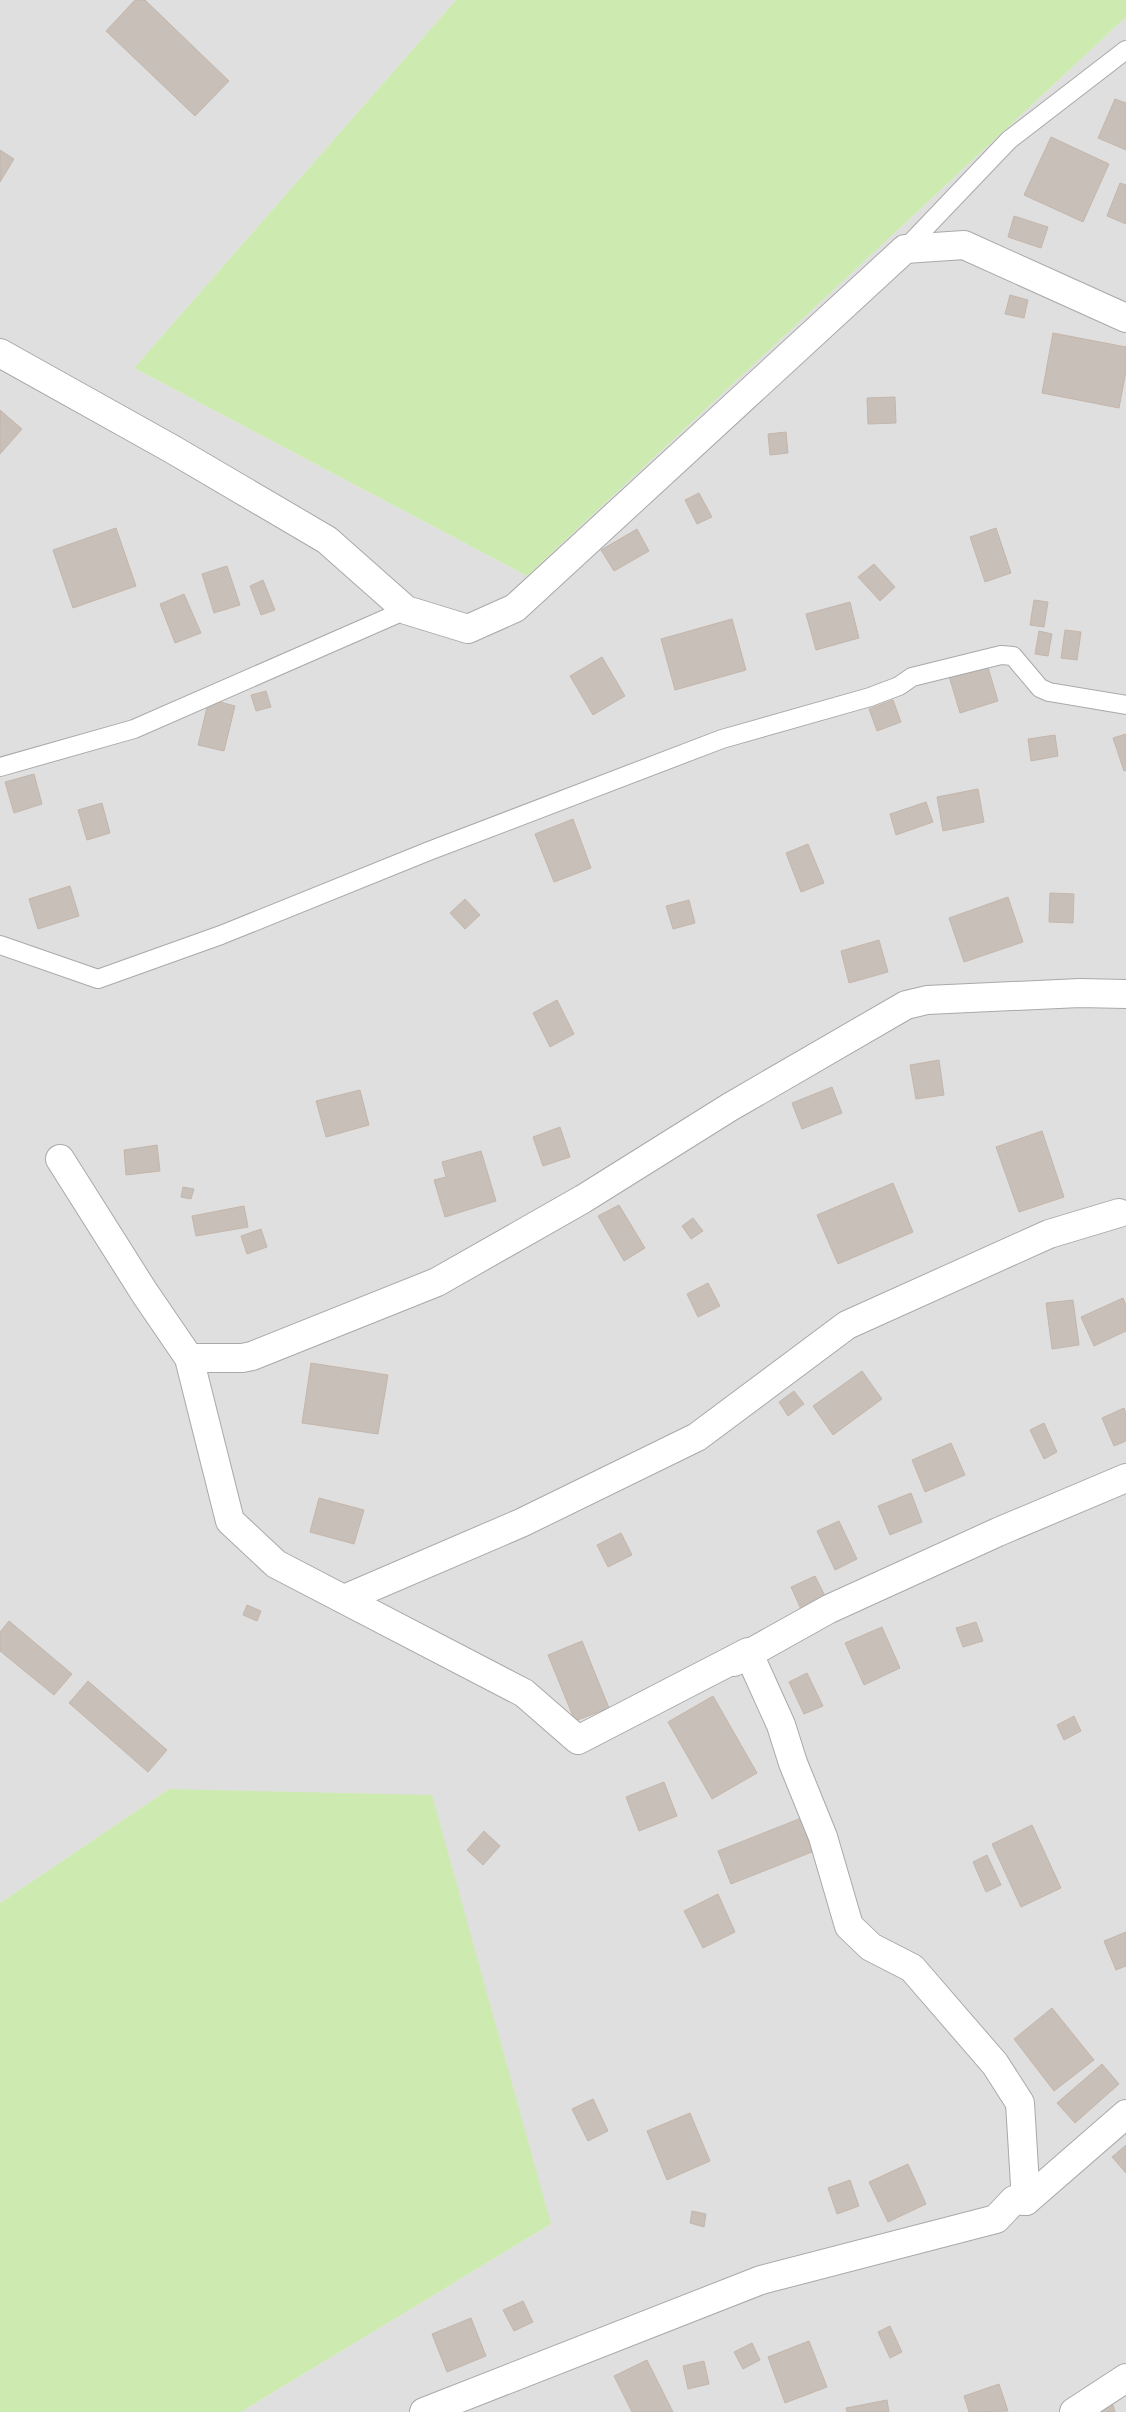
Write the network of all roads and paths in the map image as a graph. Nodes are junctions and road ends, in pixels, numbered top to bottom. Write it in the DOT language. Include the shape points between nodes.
graph roads {
  1 [pos="1126,50"];
  2 [pos="905,249"];
  3 [pos="1126,318"];
  4 [pos="0,353"];
  5 [pos="406,610"];
  6 [pos="1126,705"];
  7 [pos="0,767"];
  8 [pos="0,945"];
  9 [pos="1126,994"];
  10 [pos="60,1160"];
  11 [pos="1119,1213"];
  12 [pos="189,1358"];
  13 [pos="1126,1478"];
  14 [pos="344,1599"];
  15 [pos="748,1652"];
  16 [pos="1126,2114"];
  17 [pos="1026,2200"];
  18 [pos="1126,2378"];
  19 [pos="424,2412"];
  20 [pos="1074,2412"];
  1 -- 2 [label="lane" via="1009,140"];
  2 -- 3 [label="street" via="964,245"];
  2 -- 5 [label="street" via="515,608 468,629"];
  4 -- 5 [label="street" via="327,540"];
  5 -- 7 [label="lane" via="134,728"];
  6 -- 8 [label="lane" via="1049,692 1040,688 1013,656 1001,655 912,678 870,697 722,739 221,935 98,979"];
  9 -- 12 [label="street" via="927,1000 906,1005 730,1107 583,1199 437,1282 252,1356"];
  10 -- 12 [label="street"];
  11 -- 14 [label="street" via="1050,1234 847,1325 697,1438 522,1523"];
  12 -- 14 [label="street" via="230,1521 276,1564"];
  13 -- 15 [label="street" via="829,1609"];
  14 -- 15 [label="street" via="524,1693 578,1740"];
  15 -- 17 [label="street" via="781,1725 823,1837 849,1926 871,1947 912,1968 995,2064 1020,2103"];
  16 -- 17 [label="street"];
  17 -- 19 [label="street" via="1014,2200 996,2219 761,2280"];
  18 -- 20 [label="street"];
}
